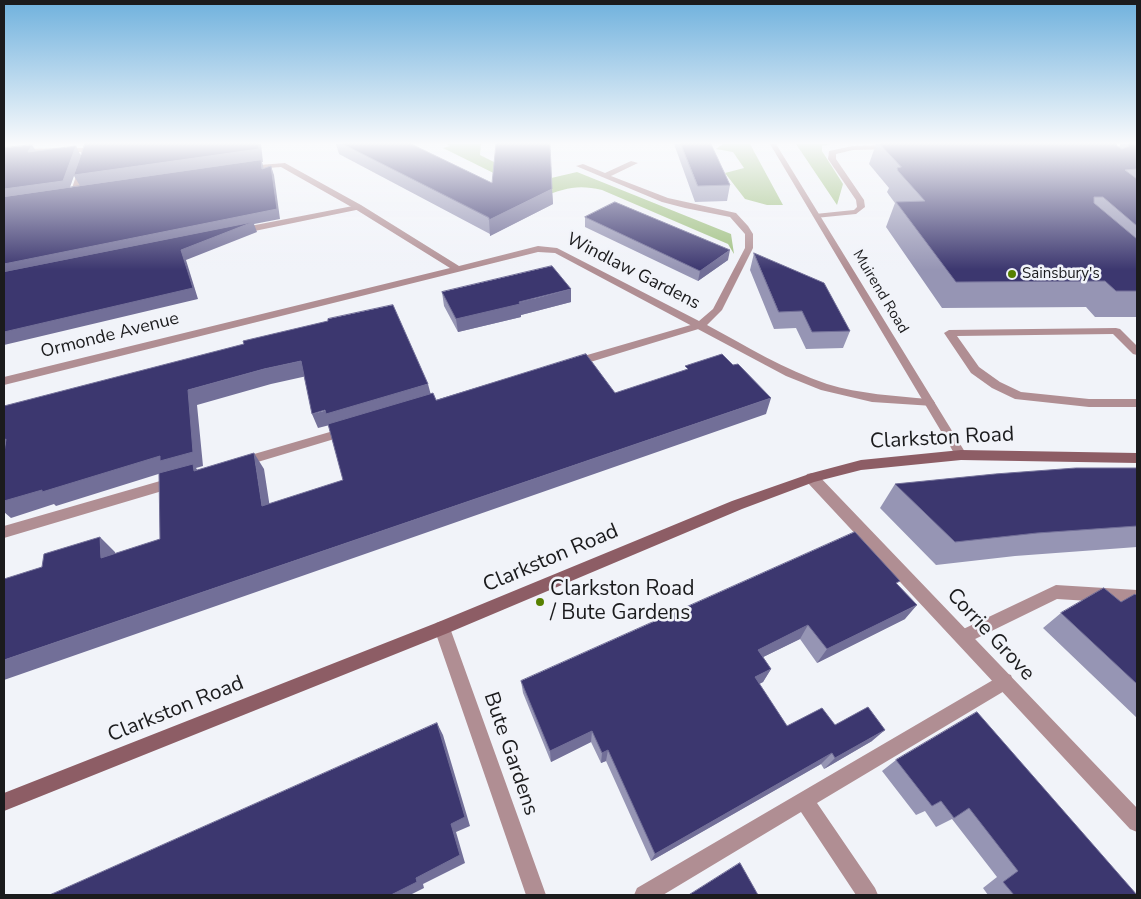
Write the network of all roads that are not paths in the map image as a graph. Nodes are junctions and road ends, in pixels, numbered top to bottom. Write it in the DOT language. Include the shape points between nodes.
graph roads {
  1 [pos="72,186"];
  2 [pos="320,186"];
  3 [pos="632,186"];
  4 [pos="799,186"];
  5 [pos="850,186"];
  6 [pos="83,192"];
  7 [pos="358,207"];
  8 [pos="818,216"];
  9 [pos="234,232"];
  10 [pos="456,268"];
  11 [pos="225,326"];
  12 [pos="701,326"];
  13 [pos="1137,352"];
  14 [pos="558,368"];
  15 [pos="4,381"];
  16 [pos="929,403"];
  17 [pos="1137,403"];
  18 [pos="357,428"];
  19 [pos="961,455"];
  20 [pos="1137,458"];
  21 [pos="233,464"];
  22 [pos="812,478"];
  23 [pos="185,479"];
  24 [pos="4,532"];
  25 [pos="1137,597"];
  26 [pos="442,628"];
  27 [pos="963,637"];
  28 [pos="1004,681"];
  29 [pos="804,800"];
  30 [pos="4,802"];
  31 [pos="1137,822"];
  32 [pos="536,895"];
  33 [pos="644,895"];
  34 [pos="868,895"];
  1 -- 6 [label="street" via="69,194"];
  2 -- 7 [label="street"];
  3 -- 12 [label="street" via="685,206 733,215 749,234 749,248 717,310"];
  4 -- 8 [label="street, Muirend Road"];
  5 -- 8 [label="street" via="860,200 861,207 856,212"];
  7 -- 9 [label="street"];
  7 -- 10 [label="street"];
  8 -- 16 [label="street, Muirend Road"];
  10 -- 11 [label="street, Windlaw Gardens"];
  10 -- 12 [label="street, Windlaw Gardens" via="538,249 557,251"];
  11 -- 15 [label="street, Ormonde Avenue"];
  12 -- 14 [label="street"];
  12 -- 16 [label="street, Windlaw Gardens" via="790,373 825,387 872,398"];
  13 -- 17 [label="street" via="1116,331 949,333 975,370 1019,396 1088,403"];
  16 -- 19 [label="street, Muirend Road"];
  18 -- 21 [label="street"];
  19 -- 20 [label="main road, Clarkston Road"];
  19 -- 22 [label="main road, Clarkston Road" via="862,465"];
  22 -- 26 [label="main road, Clarkston Road" via="686,526"];
  22 -- 27 [label="street, Corrie Grove"];
  23 -- 24 [label="street"];
  25 -- 27 [label="street" via="1056,592"];
  26 -- 30 [label="main road, Clarkston Road"];
  26 -- 32 [label="street, Bute Gardens"];
  27 -- 28 [label="street, Corrie Grove"];
  28 -- 29 [label="street"];
  28 -- 31 [label="street, Corrie Grove"];
  29 -- 33 [label="street"];
  29 -- 34 [label="street"];
}
